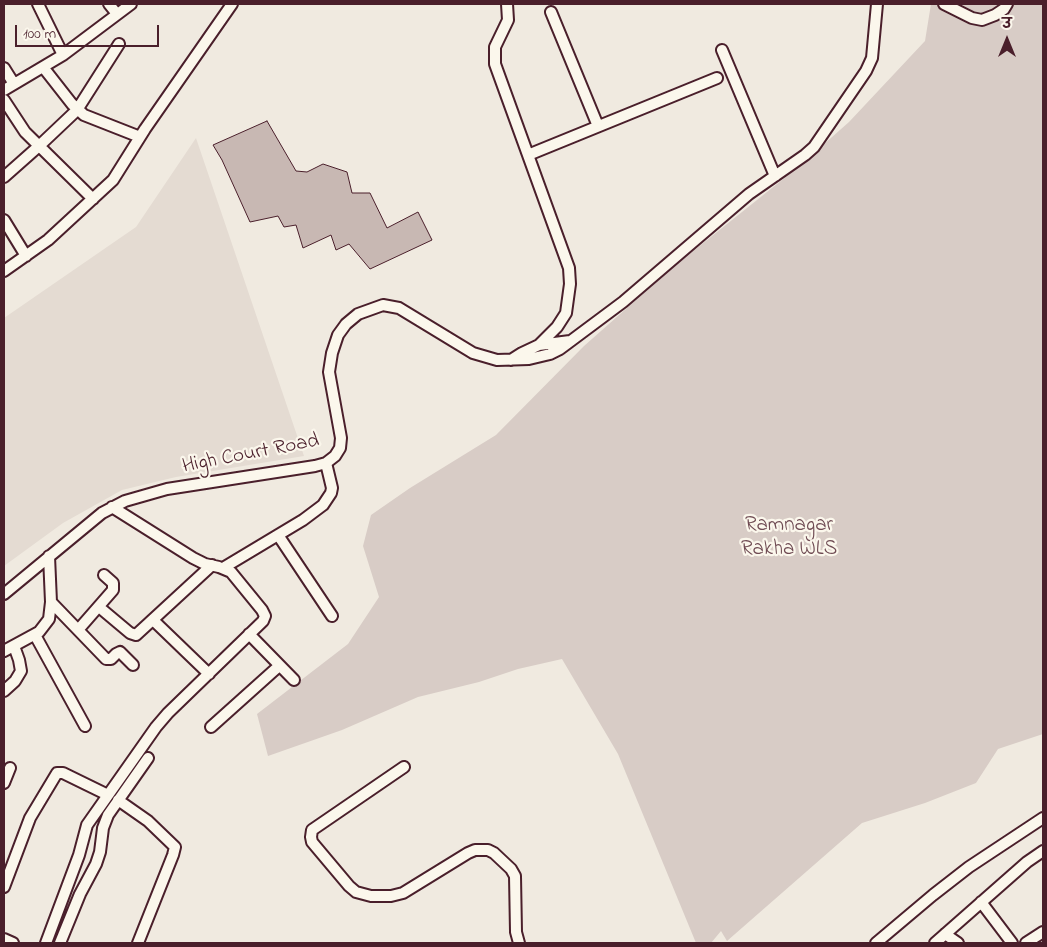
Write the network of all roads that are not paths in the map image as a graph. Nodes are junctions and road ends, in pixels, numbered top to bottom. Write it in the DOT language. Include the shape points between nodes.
graph roads {
  1 [pos="39,4"];
  2 [pos="109,4"];
  3 [pos="131,4"];
  4 [pos="232,4"];
  5 [pos="507,4"];
  6 [pos="878,4"];
  7 [pos="944,4"];
  8 [pos="1007,4"];
  9 [pos="551,12"];
  10 [pos="117,14"];
  11 [pos="119,44"];
  12 [pos="722,50"];
  13 [pos="63,55"];
  14 [pos="43,67"];
  15 [pos="4,68"];
  16 [pos="717,78"];
  17 [pos="14,84"];
  18 [pos="4,90"];
  19 [pos="4,100"];
  20 [pos="77,110"];
  21 [pos="598,126"];
  22 [pos="140,137"];
  23 [pos="39,146"];
  24 [pos="528,155"];
  25 [pos="775,176"];
  26 [pos="4,177"];
  27 [pos="97,196"];
  28 [pos="4,220"];
  29 [pos="26,256"];
  30 [pos="4,271"];
  31 [pos="571,341"];
  32 [pos="539,345"];
  33 [pos="510,361"];
  34 [pos="326,463"];
  35 [pos="112,507"];
  36 [pos="278,535"];
  37 [pos="49,556"];
  38 [pos="212,565"];
  39 [pos="223,568"];
  40 [pos="104,575"];
  41 [pos="4,594"];
  42 [pos="51,602"];
  43 [pos="99,607"];
  44 [pos="332,616"];
  45 [pos="153,620"];
  46 [pos="78,630"];
  47 [pos="249,634"];
  48 [pos="35,635"];
  49 [pos="7,649"];
  50 [pos="133,665"];
  51 [pos="279,666"];
  52 [pos="209,674"];
  53 [pos="294,680"];
  54 [pos="4,691"];
  55 [pos="85,726"];
  56 [pos="211,727"];
  57 [pos="148,758"];
  58 [pos="404,767"];
  59 [pos="10,768"];
  60 [pos="4,783"];
  61 [pos="108,795"];
  62 [pos="118,800"];
  63 [pos="1043,818"];
  64 [pos="1043,851"];
  65 [pos="4,887"];
  66 [pos="981,902"];
  67 [pos="1043,932"];
  68 [pos="945,934"];
  69 [pos="4,939"];
  70 [pos="12,943"];
  71 [pos="46,943"];
  72 [pos="60,943"];
  73 [pos="138,943"];
  74 [pos="518,943"];
  75 [pos="876,943"];
  76 [pos="935,943"];
  77 [pos="958,943"];
  78 [pos="1012,943"];
  79 [pos="1026,943"];
  1 -- 13 [label="street"];
  2 -- 10 [label="street"];
  3 -- 10 [label="street"];
  4 -- 22 [label="street"];
  5 -- 24 [label="street" via="508,20 495,47 495,64"];
  6 -- 25 [label="street, High Court Road" via="874,47 866,71 814,147"];
  7 -- 8 [label="street" via="982,20 995,15"];
  9 -- 21 [label="street"];
  10 -- 13 [label="street"];
  11 -- 20 [label="street"];
  12 -- 25 [label="street"];
  13 -- 14 [label="street"];
  14 -- 17 [label="street"];
  14 -- 20 [label="street"];
  15 -- 17 [label="street"];
  16 -- 21 [label="street"];
  17 -- 18 [label="street"];
  19 -- 23 [label="street"];
  20 -- 22 [label="street"];
  20 -- 23 [label="street"];
  21 -- 24 [label="street"];
  22 -- 27 [label="street" via="120,170"];
  23 -- 26 [label="street"];
  23 -- 27 [label="street"];
  24 -- 32 [label="street" via="569,268 570,284 566,313"];
  25 -- 31 [label="street, High Court Road"];
  27 -- 29 [label="street"];
  28 -- 29 [label="street"];
  29 -- 30 [label="street"];
  31 -- 32 [label="street"];
  31 -- 33 [label="street, High Court Road" via="545,356"];
  32 -- 33 [label="street"];
  33 -- 34 [label="street, High Court Road" via="473,353 399,308 383,305 358,314 338,335 332,353 329,372 341,438 340,448"];
  34 -- 35 [label="street, High Court Road" via="167,489"];
  34 -- 36 [label="street" via="332,482 329,498 313,513"];
  35 -- 37 [label="street, High Court Road"];
  35 -- 38 [label="street" via="193,558"];
  36 -- 39 [label="street"];
  36 -- 44 [label="street"];
  37 -- 41 [label="street, High Court Road"];
  37 -- 42 [label="street"];
  38 -- 39 [label="street"];
  38 -- 45 [label="street"];
  39 -- 47 [label="street" via="264,613 263,621"];
  40 -- 43 [label="street" via="113,587"];
  42 -- 46 [label="street"];
  42 -- 48 [label="street" via="49,619"];
  43 -- 45 [label="street" via="133,635 140,633"];
  43 -- 46 [label="street"];
  45 -- 52 [label="street"];
  46 -- 50 [label="street" via="106,659 120,652"];
  47 -- 51 [label="street"];
  47 -- 52 [label="street"];
  48 -- 49 [label="street"];
  48 -- 55 [label="street"];
  49 -- 54 [label="street" via="19,660 21,671"];
  51 -- 53 [label="street"];
  51 -- 56 [label="street"];
  52 -- 61 [label="street" via="156,727"];
  57 -- 62 [label="street"];
  58 -- 74 [label="street" via="312,830 312,842 349,886 356,892 371,896 403,893 468,853 488,850 515,876"];
  59 -- 60 [label="street"];
  61 -- 65 [label="street" via="57,773 30,818"];
  61 -- 71 [label="street" via="85,830"];
  62 -- 72 [label="street" via="105,821 96,864"];
  62 -- 73 [label="street" via="148,821 175,847"];
  63 -- 75 [label="street" via="962,872"];
  64 -- 66 [label="street"];
  66 -- 68 [label="street"];
  66 -- 78 [label="street"];
  67 -- 79 [label="street"];
  68 -- 76 [label="street"];
  68 -- 77 [label="street"];
  69 -- 70 [label="street"];
}
